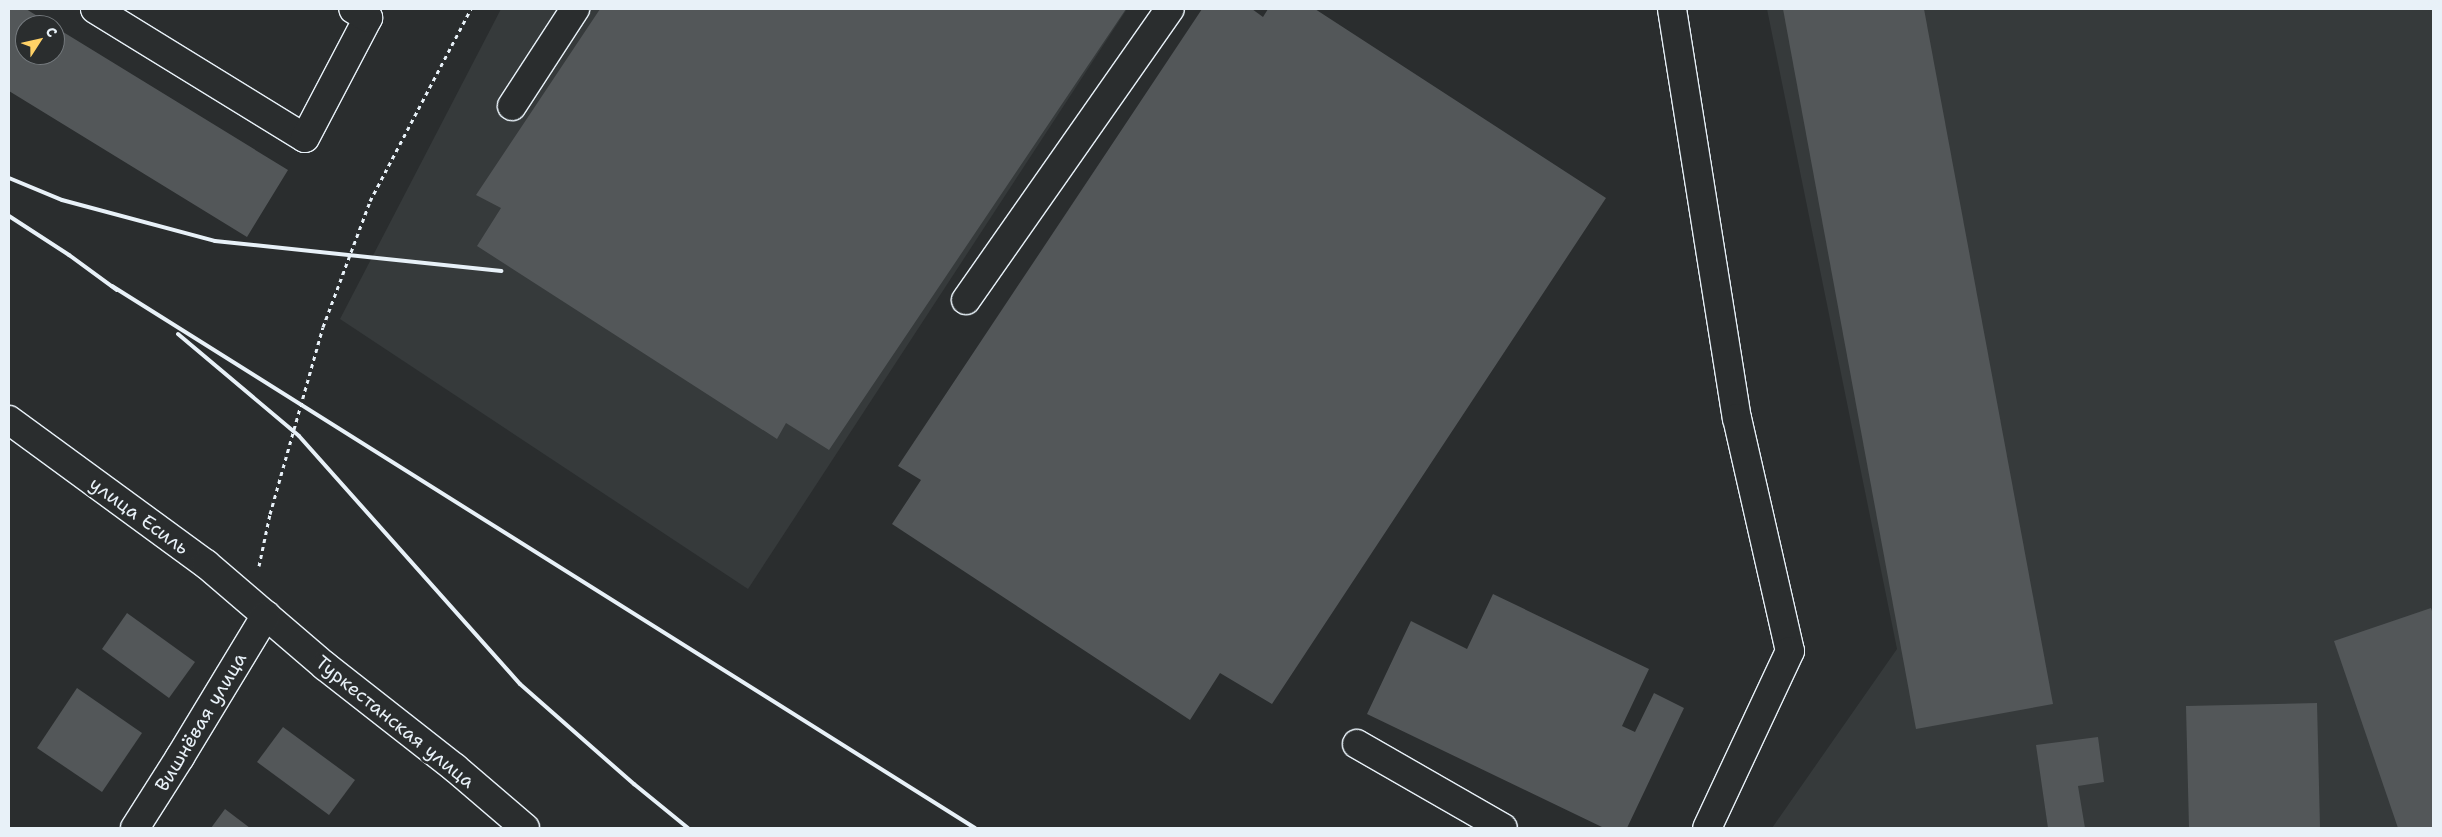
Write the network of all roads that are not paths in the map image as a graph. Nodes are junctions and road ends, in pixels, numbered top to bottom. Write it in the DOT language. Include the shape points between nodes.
graph roads {
  1 [pos="95,9"];
  2 [pos="353,9"];
  3 [pos="575,9"];
  4 [pos="1170,9"];
  5 [pos="1672,9"];
  6 [pos="512,106"];
  7 [pos="966,300"];
  8 [pos="9,420"];
  9 [pos="259,609"];
  10 [pos="1357,744"];
  11 [pos="135,828"];
  12 [pos="525,828"];
  13 [pos="1503,828"];
  14 [pos="1707,828"];
  1 -- 2 [label="street" via="305,138 368,18"];
  3 -- 6 [label="street"];
  4 -- 7 [label="street"];
  5 -- 14 [label="street" via="1737,418 1790,651"];
  8 -- 9 [label="street, улица Есиль" via="206,564"];
  9 -- 11 [label="street, Вишнёвая улица" via="180,758"];
  9 -- 12 [label="street, Туркестанская улица"];
  10 -- 13 [label="street"];
}
